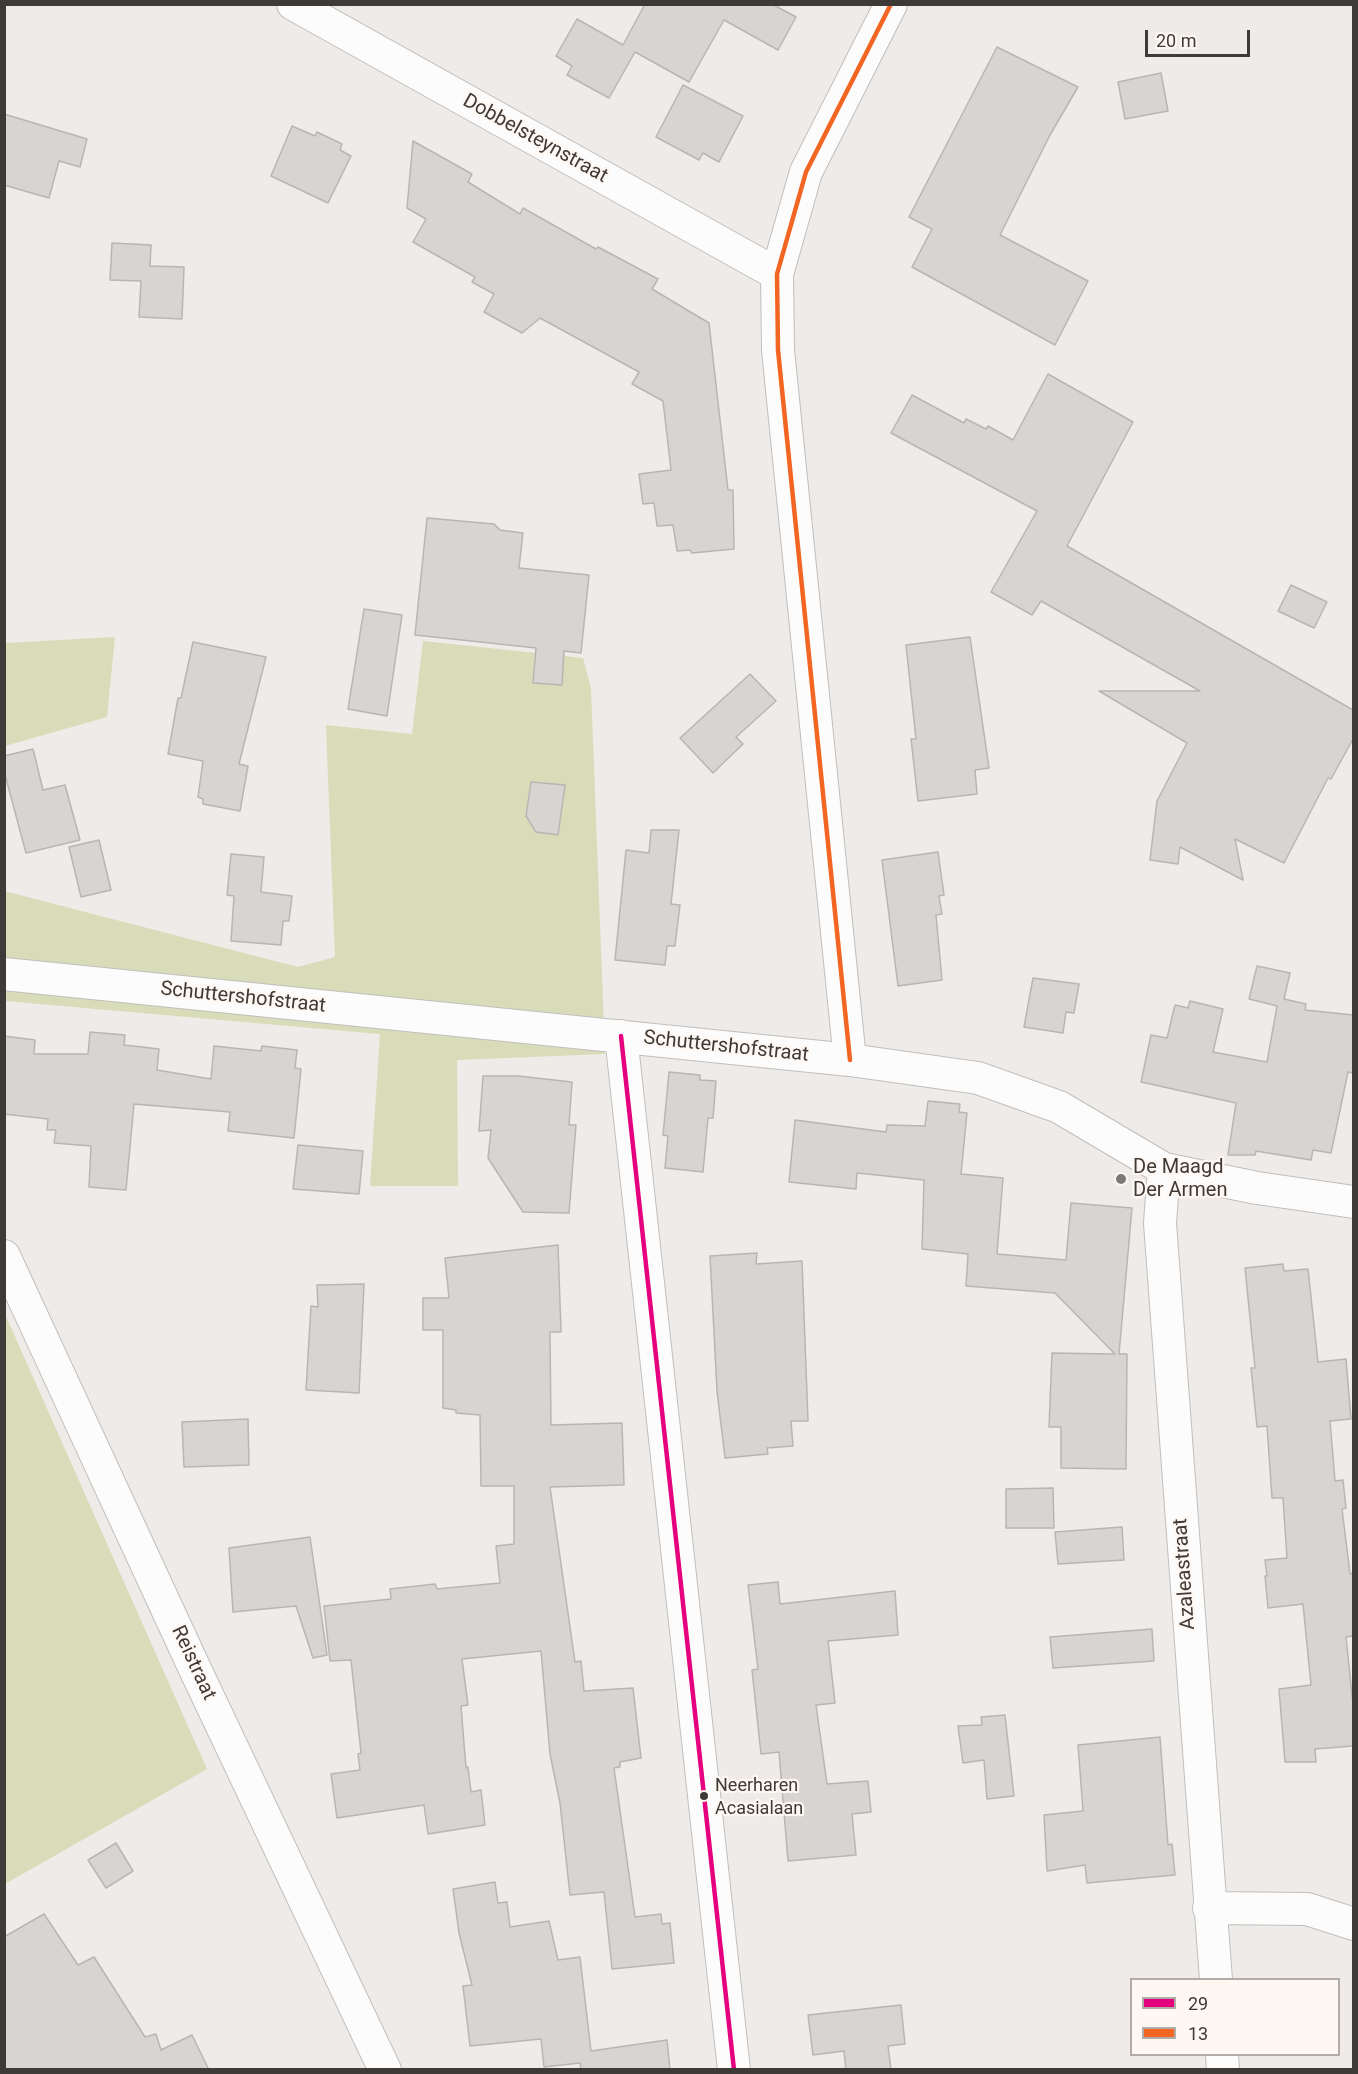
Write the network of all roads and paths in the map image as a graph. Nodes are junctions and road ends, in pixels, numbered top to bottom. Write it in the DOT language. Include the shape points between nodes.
graph roads {
  1 [pos="292,4"];
  2 [pos="891,4"];
  3 [pos="777,274"];
  4 [pos="4,974"];
  5 [pos="621,1036"];
  6 [pos="849,1060"];
  7 [pos="1164,1169"];
  8 [pos="1353,1202"];
  9 [pos="4,1256"];
  10 [pos="1209,1908"];
  11 [pos="1353,1924"];
  12 [pos="1215,1978"];
  13 [pos="385,2070"];
  14 [pos="734,2070"];
  1 -- 3 [label="street, Dobbelsteynstraat"];
  2 -- 3 [label="street" via="806,172"];
  3 -- 6 [label="street" via="778,350"];
  4 -- 5 [label="street, Schuttershofstraat"];
  5 -- 6 [label="street, Schuttershofstraat"];
  5 -- 14 [label="street"];
  6 -- 7 [label="street, Schuttershofstraat" via="978,1078 1059,1107"];
  7 -- 8 [label="street, Schuttershofstraat"];
  7 -- 10 [label="street, Azaleastraat" via="1160,1223"];
  9 -- 13 [label="street, Reistraat"];
  10 -- 11 [label="street" via="1307,1909"];
  10 -- 12 [label="street, Azaleastraat"];
}
